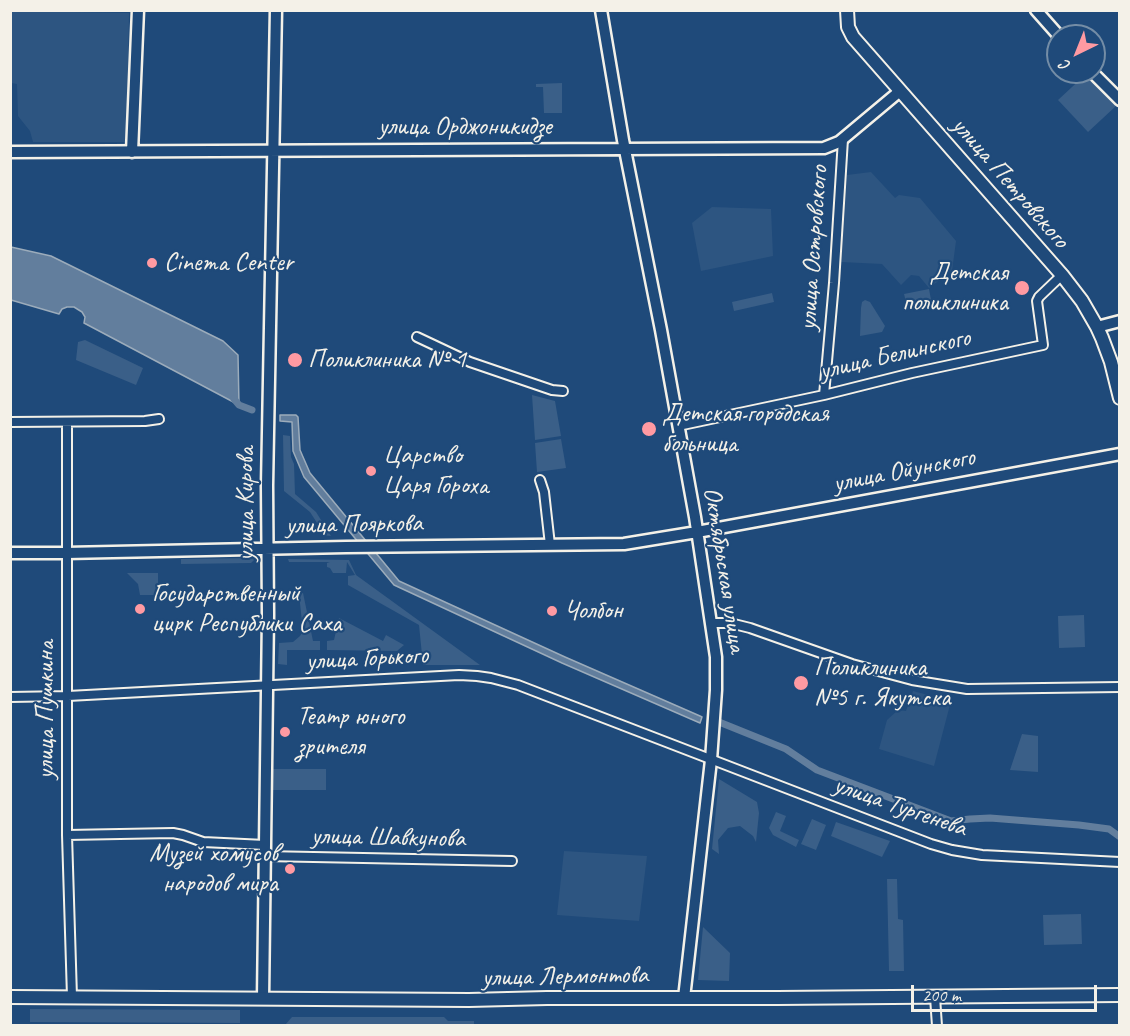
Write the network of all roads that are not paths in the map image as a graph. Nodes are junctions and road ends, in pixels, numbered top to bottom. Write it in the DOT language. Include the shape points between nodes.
graph roads {
  1 [pos="138,10"];
  2 [pos="276,10"];
  3 [pos="601,10"];
  4 [pos="847,10"];
  5 [pos="1036,10"];
  6 [pos="1048,24"];
  7 [pos="1104,84"];
  8 [pos="900,90"];
  9 [pos="1119,100"];
  10 [pos="843,139"];
  11 [pos="625,149"];
  12 [pos="273,151"];
  13 [pos="10,152"];
  14 [pos="132,152"];
  15 [pos="1062,275"];
  16 [pos="1119,321"];
  17 [pos="1097,327"];
  18 [pos="417,337"];
  19 [pos="563,391"];
  20 [pos="824,395"];
  21 [pos="1119,398"];
  22 [pos="159,419"];
  23 [pos="10,422"];
  24 [pos="67,423"];
  25 [pos="678,426"];
  26 [pos="1119,454"];
  27 [pos="540,480"];
  28 [pos="698,532"];
  29 [pos="550,545"];
  30 [pos="267,549"];
  31 [pos="10,553"];
  32 [pos="66,554"];
  33 [pos="712,623"];
  34 [pos="267,685"];
  35 [pos="1119,687"];
  36 [pos="68,696"];
  37 [pos="10,697"];
  38 [pos="711,760"];
  39 [pos="67,835"];
  40 [pos="265,844"];
  41 [pos="264,856"];
  42 [pos="512,861"];
  43 [pos="1119,862"];
  44 [pos="1119,995"];
  45 [pos="10,997"];
  46 [pos="72,997"];
  47 [pos="935,997"];
  48 [pos="263,998"];
  49 [pos="684,998"];
  50 [pos="937,1026"];
  1 -- 14 [label="street"];
  2 -- 12 [label="street, улица Кирова"];
  3 -- 11 [label="street, Октябрьская улица"];
  4 -- 8 [label="main road, улица Петровского" via="853,37"];
  5 -- 6 [label="street"];
  7 -- 9 [label="street"];
  8 -- 10 [label="street, улица Орджоникидзе"];
  8 -- 15 [label="main road, улица Петровского"];
  10 -- 11 [label="street, улица Орджоникидзе" via="819,148"];
  10 -- 20 [label="street, улица Островского"];
  11 -- 12 [label="street, улица Орджоникидзе"];
  11 -- 25 [label="street, Октябрьская улица"];
  12 -- 14 [label="street, улица Орджоникидзе"];
  12 -- 30 [label="street, улица Кирова"];
  13 -- 14 [label="street, улица Орджоникидзе"];
  15 -- 17 [label="main road, улица Петровского"];
  15 -- 20 [label="street, улица Белинского" via="1037,301 1043,345"];
  16 -- 17 [label="street"];
  17 -- 21 [label="main road, улица Петровского" via="1111,362"];
  18 -- 19 [label="street" via="470,362"];
  20 -- 25 [label="street, улица Белинского"];
  22 -- 24 [label="street"];
  23 -- 24 [label="street"];
  24 -- 32 [label="street, улица Пушкина"];
  25 -- 28 [label="street, Октябрьская улица"];
  26 -- 28 [label="street, улица Ойунского"];
  27 -- 29 [label="street"];
  28 -- 29 [label="street, улица Пояркова" via="624,544"];
  28 -- 33 [label="street, Октябрьская улица"];
  29 -- 30 [label="street, улица Пояркова"];
  30 -- 32 [label="street, улица Пояркова"];
  30 -- 34 [label="street, улица Кирова"];
  31 -- 32 [label="street, улица Пояркова"];
  32 -- 36 [label="street, улица Пушкина"];
  33 -- 35 [label="street" via="750,628 852,664 912,680 967,689"];
  33 -- 38 [label="street, Октябрьская улица" via="716,690"];
  34 -- 36 [label="street, улица Горького"];
  34 -- 38 [label="street, улица Горького" via="484,677 518,685"];
  34 -- 40 [label="street, улица Кирова"];
  36 -- 37 [label="street, улица Горького"];
  36 -- 39 [label="street, улица Пушкина"];
  38 -- 43 [label="street, улица Тургенева" via="952,850"];
  38 -- 49 [label="street, Октябрьская улица"];
  39 -- 40 [label="street" via="172,833 203,842"];
  39 -- 46 [label="street, улица Пушкина"];
  40 -- 41 [label="street, улица Кирова"];
  41 -- 42 [label="street, улица Шавкунова"];
  41 -- 48 [label="street, улица Кирова"];
  44 -- 47 [label="main road, улица Лермонтова"];
  45 -- 46 [label="main road, улица Лермонтова"];
  46 -- 48 [label="main road, улица Лермонтова"];
  47 -- 49 [label="main road, улица Лермонтова"];
  47 -- 50 [label="street"];
  48 -- 49 [label="main road, улица Лермонтова"];
}
